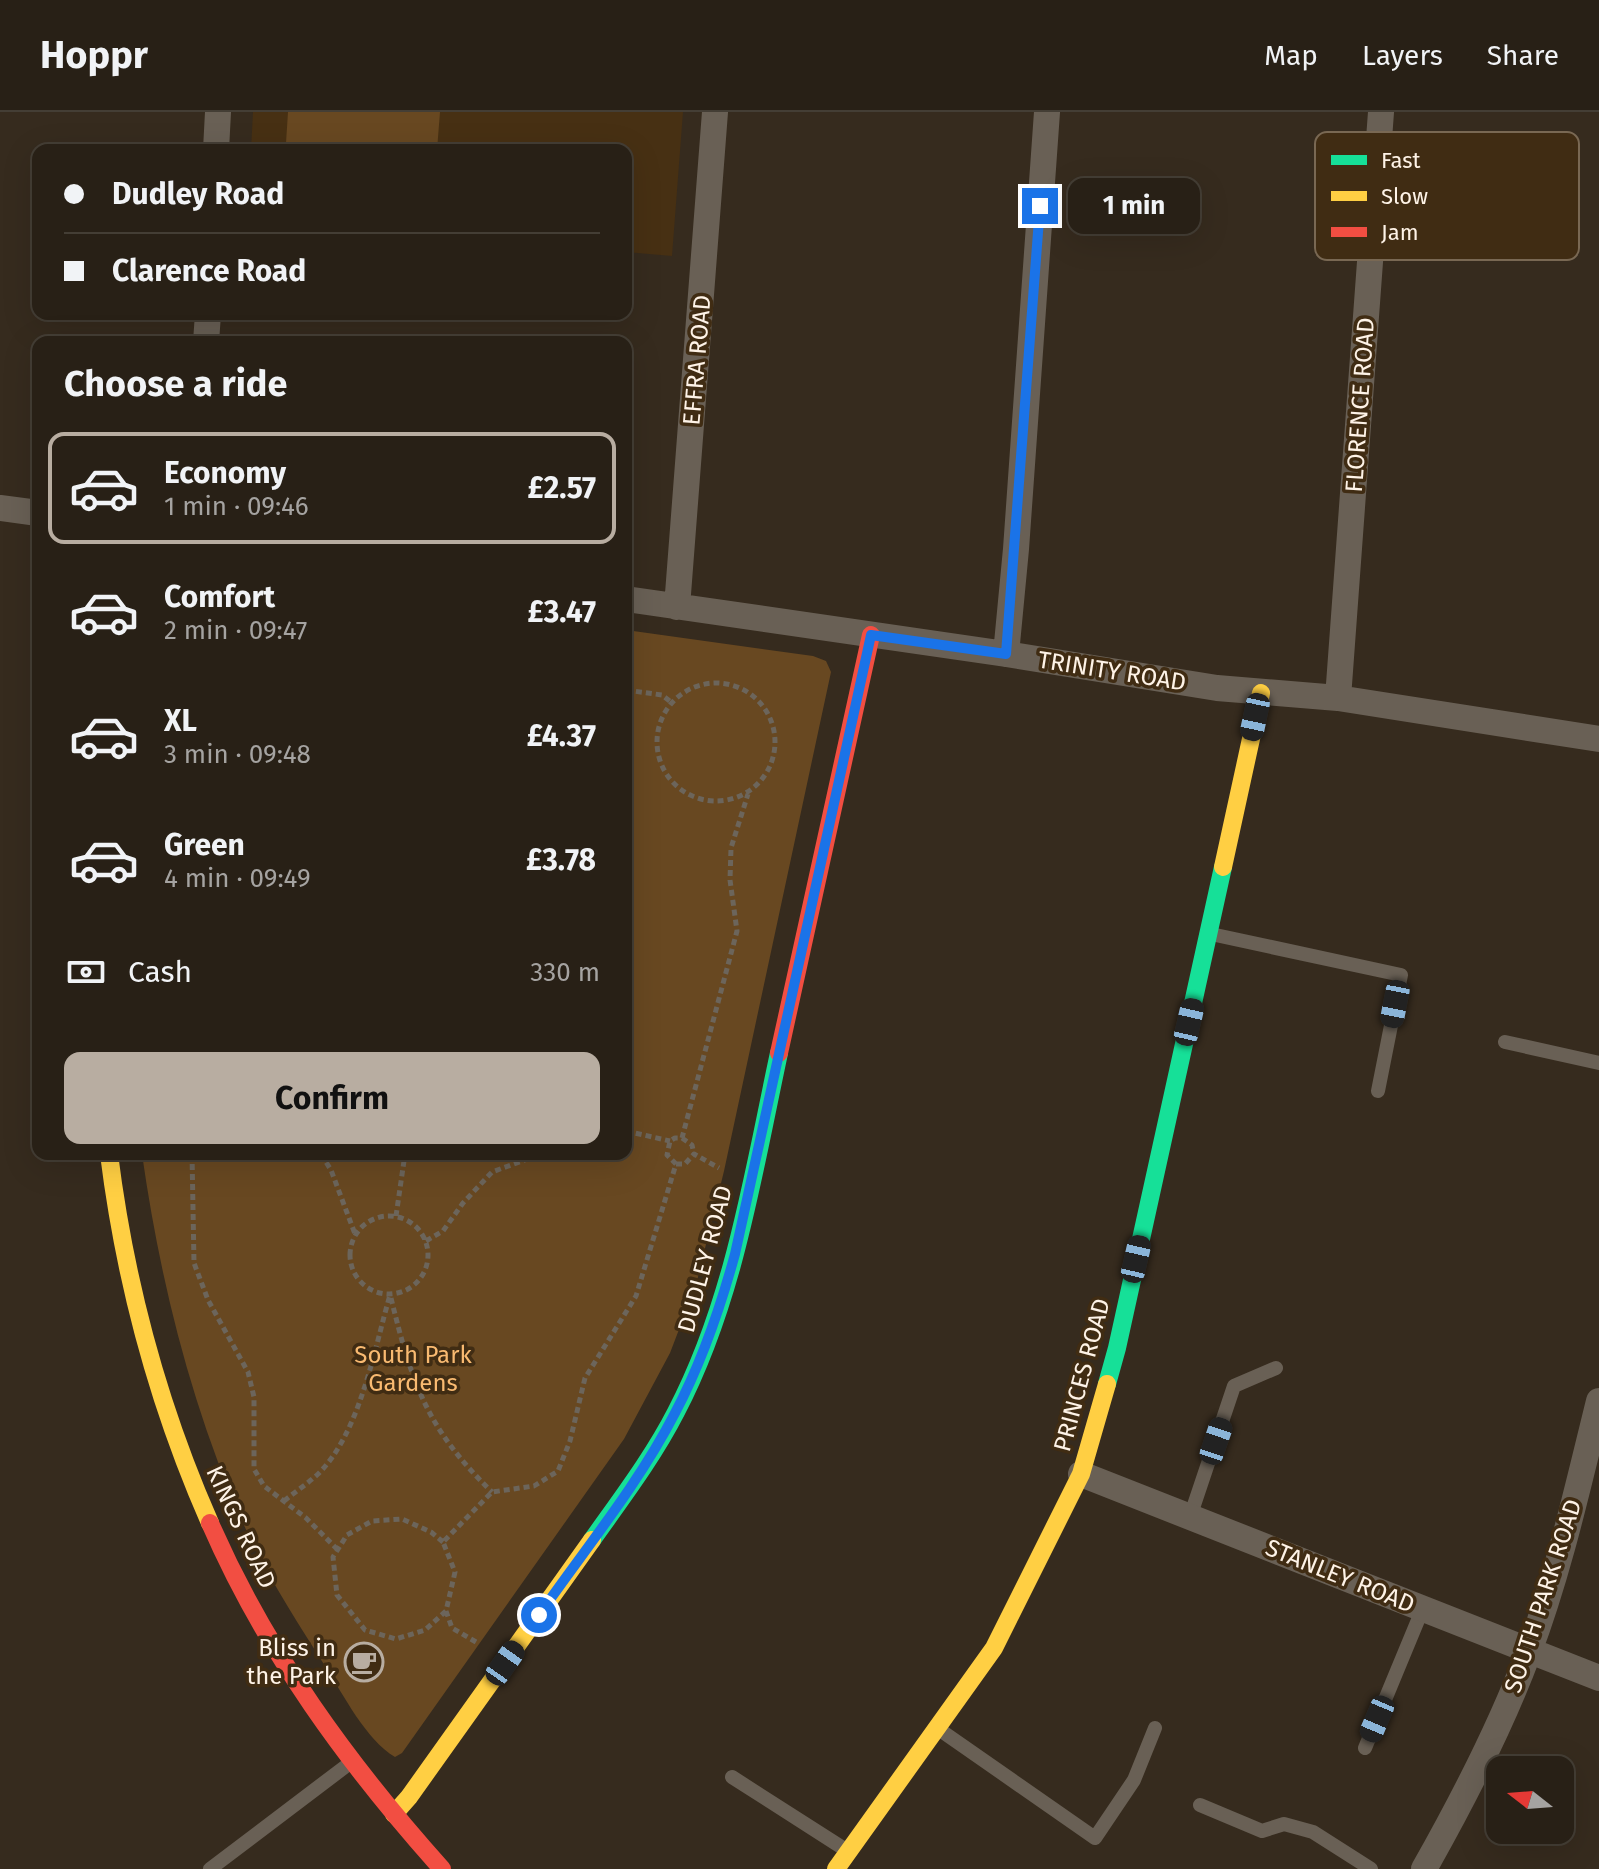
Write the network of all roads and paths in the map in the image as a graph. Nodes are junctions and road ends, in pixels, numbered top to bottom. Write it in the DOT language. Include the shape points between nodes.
graph roads {
  1 [pos="218,112"];
  2 [pos="715,112"];
  3 [pos="1047,112"];
  4 [pos="1381,112"];
  5 [pos="1380,132"];
  6 [pos="216,144"];
  7 [pos="1370,260"];
  8 [pos="0,508"];
  9 [pos="32,512"];
  10 [pos="632,600"];
  11 [pos="677,607"];
  12 [pos="871,635"];
  13 [pos="1006,654"];
  14 [pos="632,691"];
  15 [pos="1261,693"];
  16 [pos="1338,698"];
  17 [pos="671,702"];
  18 [pos="1599,739"];
  19 [pos="748,794"];
  20 [pos="1209,934"];
  21 [pos="1505,1042"];
  22 [pos="1599,1063"];
  23 [pos="1378,1091"];
  24 [pos="632,1132"];
  25 [pos="682,1138"];
  26 [pos="670,1141"];
  27 [pos="694,1154"];
  28 [pos="110,1160"];
  29 [pos="192,1160"];
  30 [pos="325,1160"];
  31 [pos="404,1160"];
  32 [pos="525,1160"];
  33 [pos="676,1164"];
  34 [pos="724,1171"];
  35 [pos="396,1216"];
  36 [pos="355,1234"];
  37 [pos="426,1241"];
  38 [pos="390,1295"];
  39 [pos="1276,1368"];
  40 [pos="1599,1401"];
  41 [pos="1081,1474"];
  42 [pos="492,1492"];
  43 [pos="284,1501"];
  44 [pos="1190,1517"];
  45 [pos="443,1542"];
  46 [pos="338,1550"];
  47 [pos="1423,1608"];
  48 [pos="446,1611"];
  49 [pos="484,1647"];
  50 [pos="1529,1651"];
  51 [pos="1599,1678"];
  52 [pos="1155,1728"];
  53 [pos="938,1729"];
  54 [pos="1365,1748"];
  55 [pos="351,1762"];
  56 [pos="732,1777"];
  57 [pos="1200,1805"];
  58 [pos="394,1814"];
  59 [pos="848,1851"];
  60 [pos="439,1868"];
  61 [pos="210,1869"];
  62 [pos="836,1869"];
  63 [pos="1371,1869"];
  64 [pos="1424,1869"];
  1 -- 6 [label="street"];
  2 -- 11 [label="street, EFFRA ROAD"];
  3 -- 13 [label="street"];
  4 -- 5 [label="street, FLORENCE ROAD"];
  7 -- 16 [label="street, FLORENCE ROAD"];
  8 -- 9 [label="street"];
  10 -- 11 [label="street, TRINITY ROAD"];
  11 -- 12 [label="street, TRINITY ROAD"];
  12 -- 13 [label="street, TRINITY ROAD"];
  12 -- 58 [label="street, DUDLEY ROAD" via="735,1254 702,1357 651,1455"];
  13 -- 15 [label="street, TRINITY ROAD"];
  14 -- 17 [label="path" via="662,695"];
  15 -- 16 [label="street, TRINITY ROAD"];
  15 -- 20 [label="street, PRINCES ROAD"];
  16 -- 18 [label="street, TRINITY ROAD"];
  17 -- 19 [label="path" via="656,739 667,777 700,799 720,801"];
  17 -- 19 [label="path" via="685,690 723,682 757,699 769,714 774,752 768,771"];
  19 -- 25 [label="path" via="731,848 737,931"];
  20 -- 23 [label="lane" via="1401,975"];
  20 -- 41 [label="street, PRINCES ROAD" via="1117,1348"];
  21 -- 22 [label="lane"];
  24 -- 26 [label="path"];
  25 -- 26 [label="path"];
  25 -- 27 [label="path"];
  26 -- 33 [label="path" via="667,1155"];
  27 -- 33 [label="path" via="685,1164"];
  27 -- 34 [label="path"];
  28 -- 55 [label="street, KINGS ROAD" via="122,1249 157,1380 192,1482 242,1591"];
  29 -- 43 [label="path" via="194,1263 248,1372 254,1397 254,1469 264,1486"];
  30 -- 36 [label="path"];
  31 -- 35 [label="path"];
  32 -- 37 [label="path" via="492,1172 443,1231"];
  33 -- 42 [label="path" via="636,1296 585,1378 558,1471 534,1486"];
  35 -- 36 [label="path" via="374,1218"];
  35 -- 37 [label="path" via="411,1222"];
  36 -- 38 [label="path" via="353,1270 368,1288"];
  37 -- 38 [label="path" via="422,1276"];
  38 -- 42 [label="path" via="420,1396 462,1463"];
  38 -- 43 [label="path" via="355,1412 341,1441 320,1472"];
  39 -- 44 [label="lane" via="1234,1386"];
  40 -- 50 [label="street, SOUTH PARK ROAD" via="1568,1528"];
  41 -- 44 [label="street, STANLEY ROAD"];
  41 -- 53 [label="street, PRINCES ROAD" via="994,1648"];
  42 -- 45 [label="path"];
  43 -- 46 [label="path"];
  44 -- 47 [label="street, STANLEY ROAD"];
  45 -- 46 [label="path" via="402,1519 372,1521 347,1535"];
  45 -- 48 [label="path" via="455,1572"];
  46 -- 48 [label="path" via="333,1557 337,1595 365,1630 396,1639 425,1630"];
  47 -- 50 [label="street, STANLEY ROAD"];
  47 -- 54 [label="lane"];
  48 -- 49 [label="path" via="452,1628"];
  50 -- 51 [label="street, STANLEY ROAD"];
  50 -- 64 [label="street, SOUTH PARK ROAD" via="1463,1799"];
  52 -- 53 [label="lane" via="1134,1780 1095,1838"];
  53 -- 59 [label="street, PRINCES ROAD"];
  55 -- 58 [label="street, KINGS ROAD"];
  55 -- 61 [label="lane"];
  56 -- 59 [label="lane"];
  57 -- 63 [label="lane" via="1262,1831 1284,1824 1313,1832"];
  58 -- 60 [label="street, KINGS ROAD"];
  59 -- 62 [label="street, PRINCES ROAD"];
}
